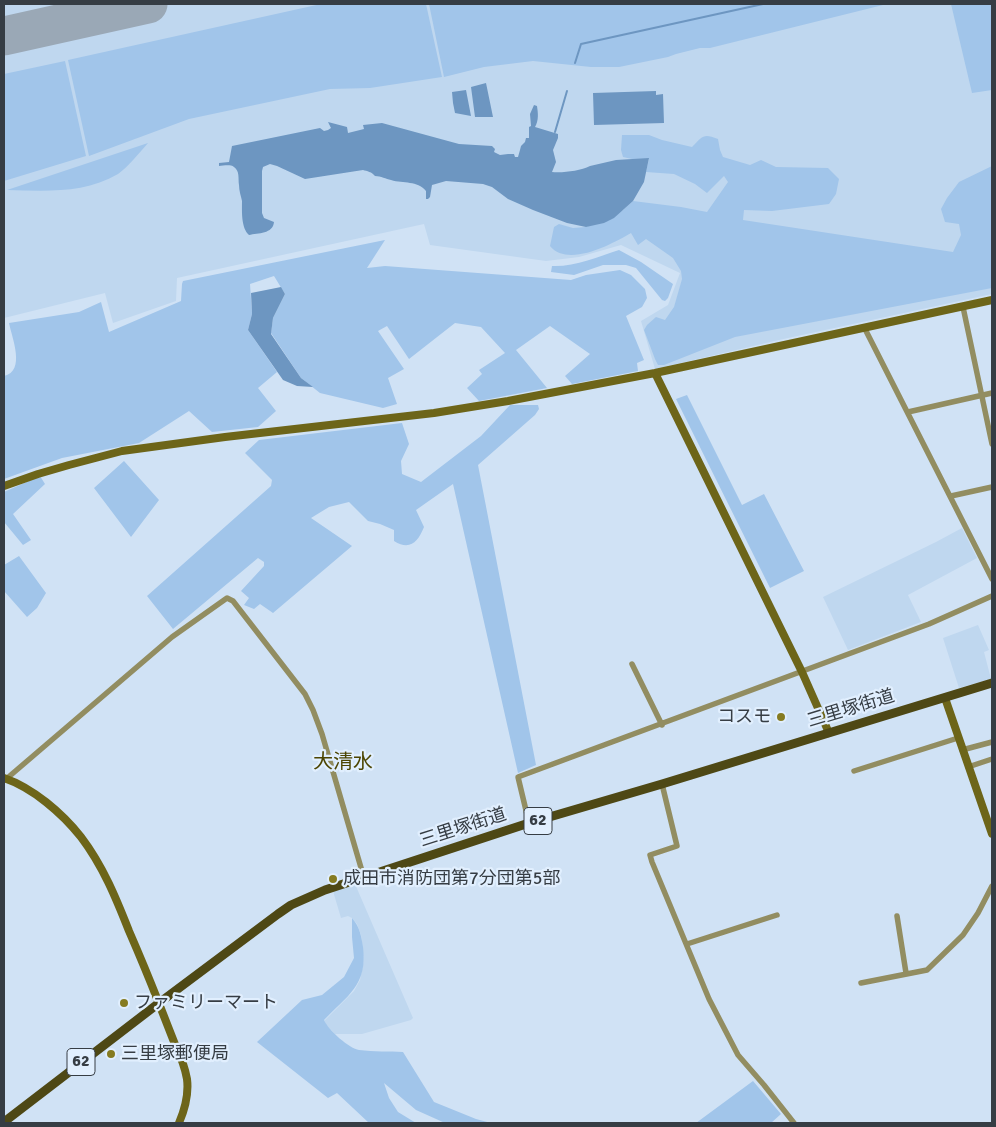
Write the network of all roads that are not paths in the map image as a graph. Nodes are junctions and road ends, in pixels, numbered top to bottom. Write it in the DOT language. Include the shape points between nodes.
graph roads {
  1 [pos="992,300"];
  2 [pos="962,306"];
  3 [pos="864,328"];
  4 [pos="655,373"];
  5 [pos="992,393"];
  6 [pos="982,396"];
  7 [pos="908,412"];
  8 [pos="992,444"];
  9 [pos="4,486"];
  10 [pos="992,487"];
  11 [pos="951,496"];
  12 [pos="992,579"];
  13 [pos="992,596"];
  14 [pos="632,664"];
  15 [pos="802,672"];
  16 [pos="992,683"];
  17 [pos="945,698"];
  18 [pos="662,725"];
  19 [pos="829,733"];
  20 [pos="958,738"];
  21 [pos="992,742"];
  22 [pos="962,750"];
  23 [pos="992,759"];
  24 [pos="968,767"];
  25 [pos="854,772"];
  26 [pos="5,779"];
  27 [pos="662,784"];
  28 [pos="529,824"];
  29 [pos="992,834"];
  30 [pos="364,878"];
  31 [pos="992,886"];
  32 [pos="777,916"];
  33 [pos="897,916"];
  34 [pos="687,944"];
  35 [pos="906,973"];
  36 [pos="861,983"];
  37 [pos="159,1003"];
  38 [pos="4,1122"];
  39 [pos="179,1123"];
  40 [pos="794,1123"];
  1 -- 2 [label="street"];
  2 -- 3 [label="street"];
  2 -- 6 [label="street"];
  3 -- 4 [label="street"];
  3 -- 7 [label="street"];
  4 -- 9 [label="street" via="434,413 122,451"];
  4 -- 15 [label="street"];
  5 -- 6 [label="street"];
  6 -- 7 [label="street"];
  6 -- 8 [label="street"];
  7 -- 11 [label="street"];
  10 -- 11 [label="street"];
  11 -- 12 [label="street"];
  13 -- 15 [label="street"];
  14 -- 18 [label="street"];
  15 -- 18 [label="street"];
  15 -- 19 [label="street"];
  16 -- 17 [label="main road, 三里塚街道 / 62"];
  17 -- 19 [label="main road, 三里塚街道 / 62"];
  17 -- 20 [label="street"];
  18 -- 28 [label="street" via="518,777"];
  19 -- 27 [label="main road, 三里塚街道 / 62"];
  20 -- 22 [label="street"];
  20 -- 25 [label="street"];
  21 -- 22 [label="street"];
  22 -- 24 [label="street"];
  23 -- 24 [label="street"];
  24 -- 29 [label="street"];
  26 -- 30 [label="street" via="172,637 227,598 233,601 308,700 322,734"];
  26 -- 37 [label="street" via="20,785 59,813 95,857"];
  27 -- 28 [label="main road, 三里塚街道 / 62"];
  27 -- 34 [label="street" via="677,846 650,855"];
  28 -- 30 [label="main road, 三里塚街道 / 62"];
  30 -- 37 [label="main road, 三里塚街道 / 62" via="324,890 291,905"];
  31 -- 35 [label="street" via="963,936 927,970"];
  32 -- 34 [label="street"];
  33 -- 35 [label="street"];
  34 -- 40 [label="street" via="709,999 738,1055"];
  35 -- 36 [label="street"];
  37 -- 38 [label="main road, 三里塚街道 / 62"];
  37 -- 39 [label="street" via="187,1079 186,1105"];
}
